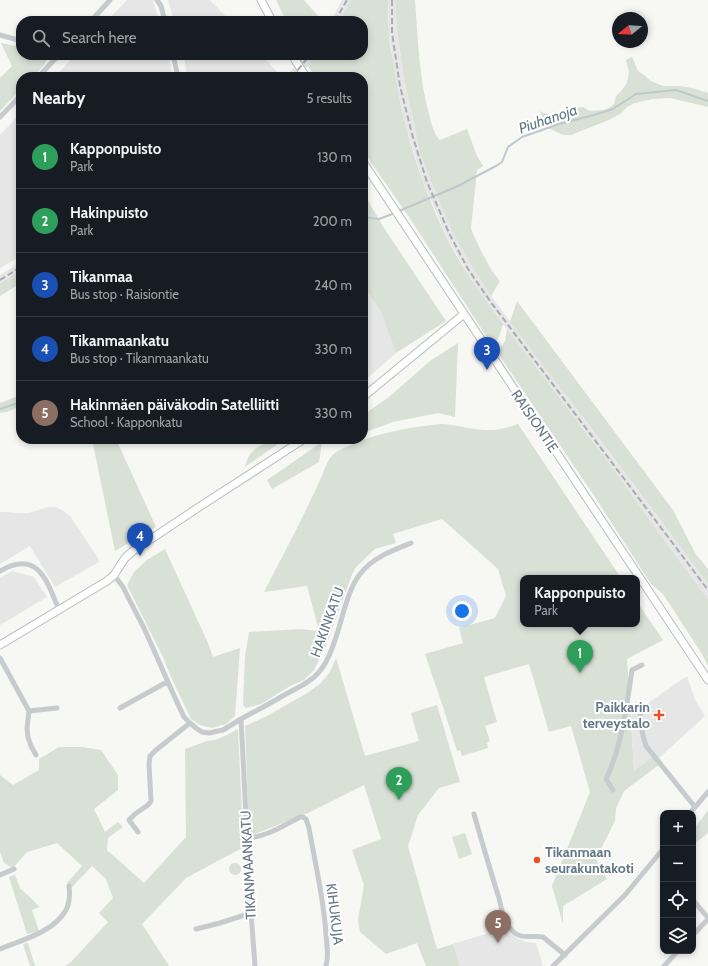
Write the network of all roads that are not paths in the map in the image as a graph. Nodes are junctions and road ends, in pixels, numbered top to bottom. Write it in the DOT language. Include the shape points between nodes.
graph roads {
  1 [pos="110,0"];
  2 [pos="157,0"];
  3 [pos="261,0"];
  4 [pos="96,16"];
  5 [pos="164,16"];
  6 [pos="269,16"];
  7 [pos="0,35"];
  8 [pos="16,40"];
  9 [pos="55,60"];
  10 [pos="174,60"];
  11 [pos="295,60"];
  12 [pos="43,72"];
  13 [pos="177,72"];
  14 [pos="303,72"];
  15 [pos="16,100"];
  16 [pos="0,117"];
  17 [pos="368,169"];
  18 [pos="464,314"];
  19 [pos="368,393"];
  20 [pos="296,444"];
  21 [pos="411,543"];
  22 [pos="0,571"];
  23 [pos="114,575"];
  24 [pos="638,575"];
  25 [pos="640,578"];
  26 [pos="59,610"];
  27 [pos="0,645"];
  28 [pos="0,658"];
  29 [pos="642,665"];
  30 [pos="708,680"];
  31 [pos="167,682"];
  32 [pos="57,708"];
  33 [pos="120,708"];
  34 [pos="640,710"];
  35 [pos="28,711"];
  36 [pos="241,720"];
  37 [pos="190,723"];
  38 [pos="36,755"];
  39 [pos="613,790"];
  40 [pos="708,792"];
  41 [pos="695,807"];
  42 [pos="692,810"];
  43 [pos="474,814"];
  44 [pos="138,832"];
  45 [pos="246,838"];
  46 [pos="660,854"];
  47 [pos="14,869"];
  48 [pos="0,875"];
  49 [pos="70,886"];
  50 [pos="696,904"];
  51 [pos="251,913"];
  52 [pos="708,918"];
  53 [pos="196,929"];
  54 [pos="696,931"];
  55 [pos="0,949"];
  56 [pos="675,954"];
  57 [pos="565,955"];
  58 [pos="256,966"];
  59 [pos="326,966"];
  60 [pos="553,966"];
  61 [pos="664,966"];
  1 -- 4 [label="street"];
  2 -- 5 [label="street"];
  3 -- 6 [label="main road"];
  7 -- 8 [label="street"];
  9 -- 12 [label="street"];
  10 -- 13 [label="street"];
  11 -- 14 [label="main road"];
  15 -- 16 [label="street"];
  17 -- 18 [label="main road, RAISIONTIE"];
  18 -- 19 [label="main road"];
  18 -- 24 [label="main road, RAISIONTIE"];
  20 -- 23 [label="main road" via="133,551"];
  21 -- 36 [label="street, HAKINKATU" via="378,558 360,574 351,590 334,644 318,673 303,685"];
  22 -- 26 [label="street" via="16,564 34,566 47,580"];
  23 -- 26 [label="main road" via="107,582"];
  23 -- 31 [label="street" via="123,586 144,628"];
  25 -- 30 [label="main road, RAISIONTIE"];
  26 -- 27 [label="main road"];
  28 -- 35 [label="street"];
  29 -- 39 [label="street" via="632,670 622,727 606,779"];
  31 -- 33 [label="street"];
  31 -- 37 [label="street"];
  32 -- 35 [label="street"];
  34 -- 41 [label="street" via="646,746"];
  35 -- 38 [label="street" via="28,737"];
  36 -- 37 [label="street" via="223,730 209,733 202,732"];
  36 -- 45 [label="street, TIKANMAANKATU"];
  37 -- 44 [label="street" via="150,756 151,801 129,820"];
  40 -- 41 [label="street"];
  41 -- 42 [label="street"];
  43 -- 57 [label="street" via="509,927 522,936 543,937"];
  45 -- 51 [label="street, TIKANMAANKATU"];
  45 -- 59 [label="street, KIHUKUJA" via="263,835 300,817 306,819 326,924"];
  46 -- 57 [label="street" via="625,895"];
  47 -- 48 [label="street"];
  49 -- 55 [label="street" via="67,909 55,923 38,934"];
  50 -- 52 [label="street"];
  51 -- 53 [label="street"];
  51 -- 58 [label="street, TIKANMAANKATU"];
  52 -- 54 [label="street"];
  56 -- 61 [label="street"];
  57 -- 60 [label="street"];
}
